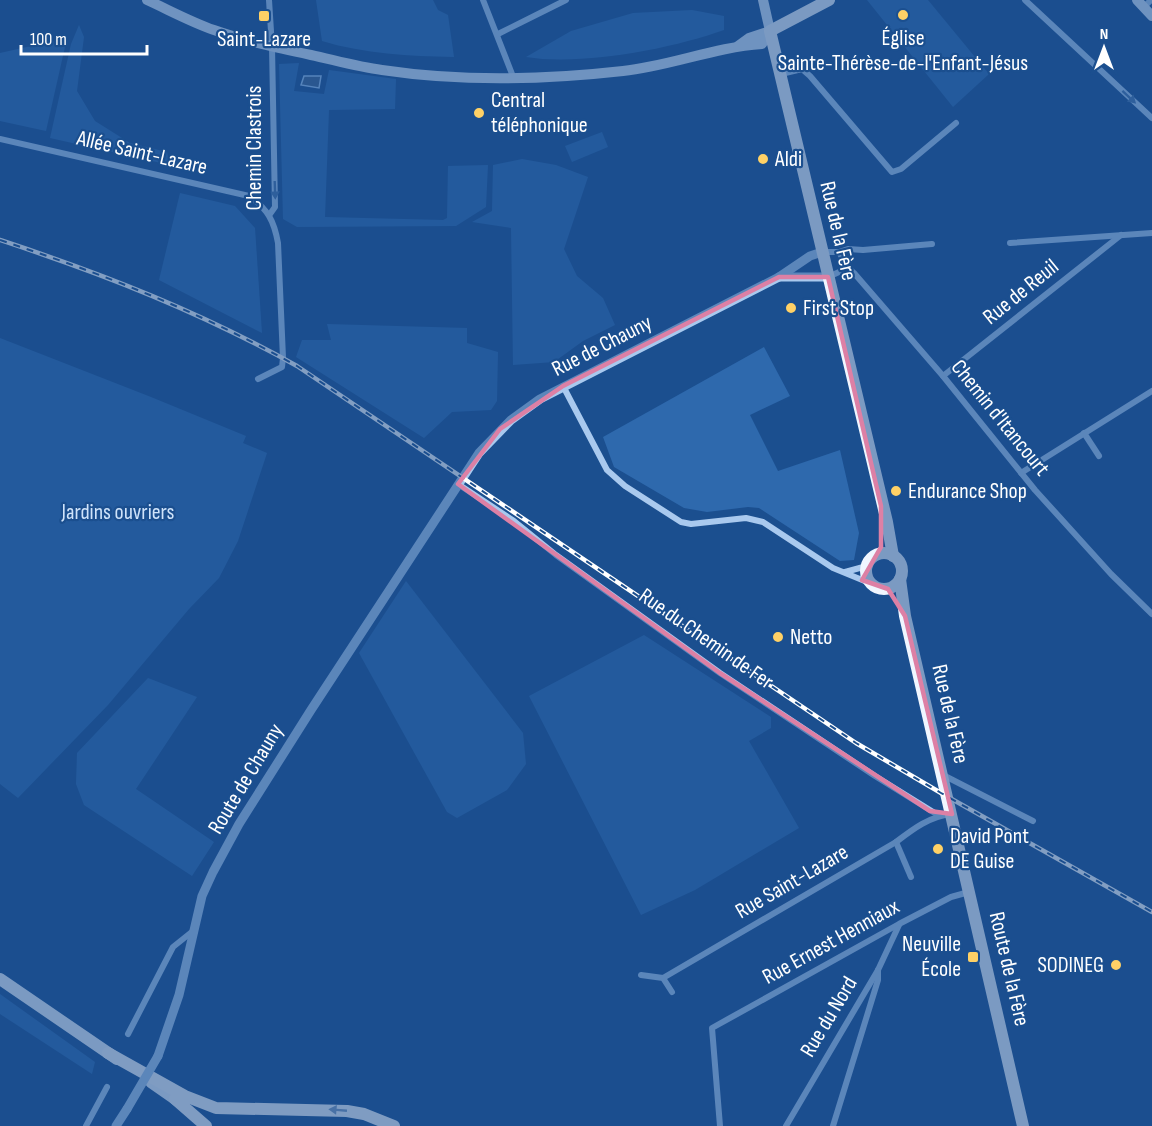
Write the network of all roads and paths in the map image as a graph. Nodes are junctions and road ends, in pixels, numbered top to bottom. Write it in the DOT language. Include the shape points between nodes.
graph roads {
  1 [pos="147,0"];
  2 [pos="269,0"];
  3 [pos="483,0"];
  4 [pos="566,0"];
  5 [pos="764,0"];
  6 [pos="829,0"];
  7 [pos="1025,0"];
  8 [pos="1144,2"];
  9 [pos="1152,15"];
  10 [pos="770,31"];
  11 [pos="498,34"];
  12 [pos="272,46"];
  13 [pos="780,74"];
  14 [pos="514,79"];
  15 [pos="1152,118"];
  16 [pos="956,123"];
  17 [pos="0,139"];
  18 [pos="270,214"];
  19 [pos="1152,233"];
  20 [pos="1121,235"];
  21 [pos="1010,243"];
  22 [pos="932,244"];
  23 [pos="822,252"];
  24 [pos="839,252"];
  25 [pos="848,268"];
  26 [pos="828,277"];
  27 [pos="779,278"];
  28 [pos="943,376"];
  29 [pos="258,379"];
  30 [pos="563,386"];
  31 [pos="1152,391"];
  32 [pos="1084,433"];
  33 [pos="1099,456"];
  34 [pos="1021,473"];
  35 [pos="461,481"];
  36 [pos="881,506"];
  37 [pos="878,555"];
  38 [pos="893,556"];
  39 [pos="867,566"];
  40 [pos="844,572"];
  41 [pos="900,579"];
  42 [pos="872,584"];
  43 [pos="888,589"];
  44 [pos="1152,614"];
  45 [pos="905,616"];
  46 [pos="943,775"];
  47 [pos="938,815"];
  48 [pos="953,817"];
  49 [pos="1033,821"];
  50 [pos="896,842"];
  51 [pos="911,877"];
  52 [pos="970,892"];
  53 [pos="899,924"];
  54 [pos="193,931"];
  55 [pos="878,970"];
  56 [pos="641,975"];
  57 [pos="663,978"];
  58 [pos="0,979"];
  59 [pos="672,992"];
  60 [pos="128,1034"];
  61 [pos="108,1053"];
  62 [pos="107,1087"];
  63 [pos="174,1098"];
  64 [pos="86,1126"];
  65 [pos="116,1126"];
  66 [pos="206,1126"];
  67 [pos="214,1126"];
  68 [pos="394,1126"];
  69 [pos="720,1126"];
  70 [pos="786,1126"];
  71 [pos="833,1126"];
  72 [pos="1023,1126"];
  1 -- 12 [label="main road" via="213,30"];
  2 -- 12 [label="street, Chemin Clastrois"];
  3 -- 11 [label="street"];
  4 -- 11 [label="street"];
  5 -- 10 [label="main road, Rue de la Fère"];
  6 -- 10 [label="main road"];
  7 -- 15 [label="street, one-way"];
  8 -- 9 [label="main road"];
  10 -- 13 [label="main road, Rue de la Fère"];
  10 -- 14 [label="main road" via="762,44 738,46 660,66"];
  11 -- 14 [label="street"];
  12 -- 14 [label="main road" via="381,70 437,77"];
  12 -- 18 [label="street, Chemin Clastrois, one-way" via="275,207"];
  13 -- 16 [label="street" via="802,69 892,172"];
  13 -- 23 [label="main road, Rue de la Fère"];
  17 -- 18 [label="street, Allée Saint-Lazare" via="249,196"];
  18 -- 29 [label="street, Chemin Clastrois" via="278,243 282,367"];
  19 -- 20 [label="street"];
  20 -- 21 [label="street"];
  20 -- 28 [label="street, Rue de Reuil"];
  22 -- 24 [label="street"];
  23 -- 24 [label="street"];
  23 -- 26 [label="main road, Rue de la Fère"];
  23 -- 27 [label="street, Rue de Chauny"];
  24 -- 25 [label="street, Chemin d'Itancourt"];
  25 -- 26 [label="street"];
  25 -- 28 [label="street, Chemin d'Itancourt"];
  26 -- 27 [label="street, Rue de Chauny"];
  26 -- 36 [label="main road, Rue de la Fère"];
  27 -- 30 [label="street, Rue de Chauny"];
  28 -- 34 [label="street, Chemin d'Itancourt"];
  30 -- 35 [label="street, Rue de Chauny" via="500,429"];
  30 -- 40 [label="street" via="607,470 660,510 691,524 755,519"];
  31 -- 32 [label="street"];
  32 -- 33 [label="street"];
  32 -- 34 [label="street"];
  34 -- 44 [label="street, Chemin d'Itancourt"];
  35 -- 47 [label="street, Rue du Chemin de Fer" via="720,673"];
  35 -- 54 [label="street, Route de Chauny" via="239,824 202,896"];
  36 -- 37 [label="main road, Rue de la Fère" via="884,533"];
  36 -- 38 [label="main road, Rue de la Fère"];
  37 -- 38 [label="main road"];
  37 -- 39 [label="main road"];
  38 -- 41 [label="main road" via="902,568"];
  39 -- 40 [label="street"];
  39 -- 42 [label="main road"];
  40 -- 42 [label="street"];
  41 -- 43 [label="main road"];
  41 -- 45 [label="main road, Rue de la Fère"];
  42 -- 43 [label="main road"];
  43 -- 45 [label="main road, Rue de la Fère"];
  45 -- 46 [label="main road, Rue de la Fère"];
  46 -- 48 [label="main road, Rue de la Fère"];
  46 -- 49 [label="street"];
  47 -- 48 [label="street"];
  47 -- 50 [label="street, Rue Saint-Lazare"];
  48 -- 52 [label="main road, Route de la Fère"];
  50 -- 51 [label="street"];
  50 -- 57 [label="street, Rue Saint-Lazare"];
  52 -- 53 [label="street, Rue Ernest Henniaux" via="951,897"];
  52 -- 72 [label="main road, Route de la Fère"];
  53 -- 55 [label="street, Rue du Nord"];
  53 -- 69 [label="street, Rue Ernest Henniaux" via="712,1028"];
  54 -- 60 [label="street" via="173,947"];
  54 -- 65 [label="street, Route de Chauny, bridge" via="179,994 158,1056"];
  55 -- 70 [label="street, Rue du Nord"];
  55 -- 71 [label="street"];
  56 -- 57 [label="street"];
  57 -- 59 [label="street"];
  58 -- 61 [label="main road"];
  61 -- 63 [label="main road"];
  68 -- 61 [label="highway, one-way" via="347,1111 216,1108 185,1096"];
  62 -- 64 [label="street"];
  63 -- 66 [label="highway"];
  63 -- 67 [label="main road"];
}
